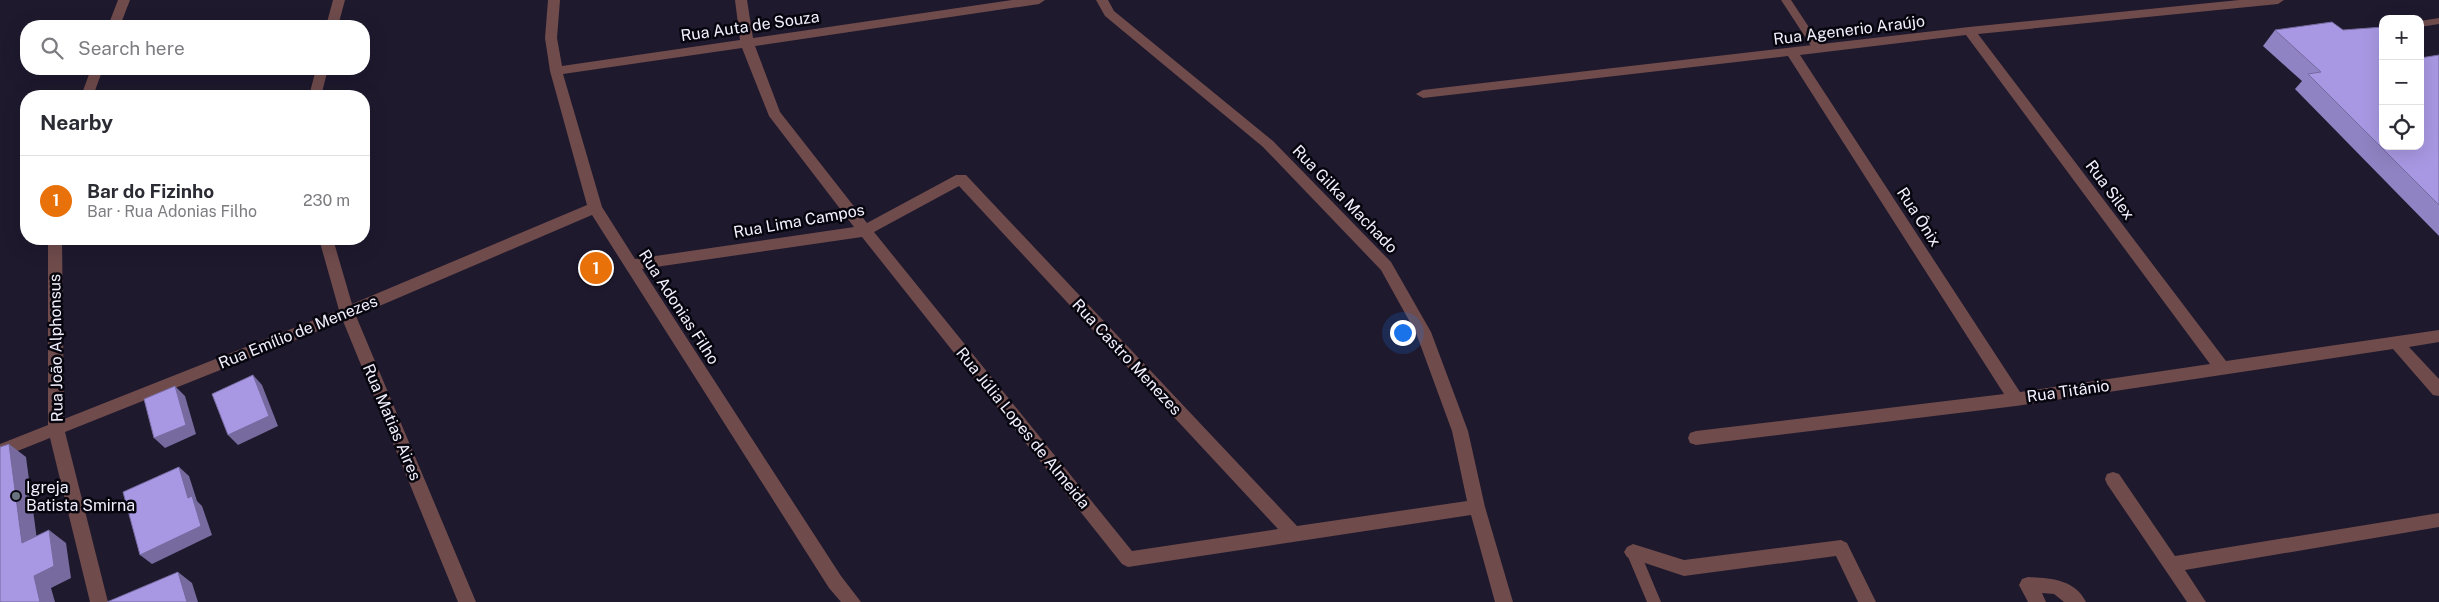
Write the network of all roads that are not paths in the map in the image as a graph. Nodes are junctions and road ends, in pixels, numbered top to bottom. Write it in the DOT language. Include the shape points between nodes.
graph roads {
  1 [pos="124,0"];
  2 [pos="339,0"];
  3 [pos="554,0"];
  4 [pos="741,0"];
  5 [pos="1039,0"];
  6 [pos="1102,0"];
  7 [pos="1786,0"];
  8 [pos="2278,0"];
  9 [pos="2233,2"];
  10 [pos="116,20"];
  11 [pos="334,20"];
  12 [pos="2439,21"];
  13 [pos="2424,24"];
  14 [pos="1970,31"];
  15 [pos="747,43"];
  16 [pos="1819,50"];
  17 [pos="1792,53"];
  18 [pos="556,71"];
  19 [pos="95,75"];
  20 [pos="320,75"];
  21 [pos="89,90"];
  22 [pos="317,90"];
  23 [pos="1423,94"];
  24 [pos="961,179"];
  25 [pos="595,208"];
  26 [pos="865,231"];
  27 [pos="54,245"];
  28 [pos="328,245"];
  29 [pos="632,265"];
  30 [pos="347,313"];
  31 [pos="2439,336"];
  32 [pos="2396,342"];
  33 [pos="2224,369"];
  34 [pos="2439,390"];
  35 [pos="2016,399"];
  36 [pos="56,428"];
  37 [pos="1696,438"];
  38 [pos="0,451"];
  39 [pos="2113,479"];
  40 [pos="1477,507"];
  41 [pos="2439,520"];
  42 [pos="1294,534"];
  43 [pos="1633,552"];
  44 [pos="2172,564"];
  45 [pos="99,602"];
  46 [pos="467,602"];
  47 [pos="852,602"];
  48 [pos="1504,602"];
  49 [pos="1654,602"];
  50 [pos="1867,602"];
  51 [pos="2037,602"];
  52 [pos="2077,602"];
  53 [pos="2197,602"];
  1 -- 10 [label="street"];
  2 -- 11 [label="street"];
  3 -- 18 [label="street, Rua Adonias Filho" via="551,38"];
  4 -- 15 [label="street, Rua Júlia Lopes de Almeida"];
  5 -- 15 [label="street, Rua Auta de Souza"];
  6 -- 40 [label="street, Rua Gilka Machado" via="1110,13 1268,144 1386,266 1423,332 1460,431"];
  7 -- 16 [label="lane"];
  8 -- 9 [label="street, Rua Agenerio Araújo"];
  9 -- 14 [label="street, Rua Agenerio Araújo"];
  12 -- 13 [label="lane"];
  14 -- 16 [label="street, Rua Agenerio Araújo"];
  14 -- 33 [label="street, Rua Silex"];
  15 -- 18 [label="street, Rua Auta de Souza"];
  15 -- 26 [label="street, Rua Júlia Lopes de Almeida" via="774,113"];
  16 -- 17 [label="street, Rua Agenerio Araújo"];
  17 -- 23 [label="street, Rua Agenerio Araújo"];
  17 -- 35 [label="street, Rua Ônix"];
  18 -- 25 [label="street, Rua Adonias Filho"];
  19 -- 21 [label="street"];
  20 -- 22 [label="street"];
  24 -- 26 [label="street, Rua Lima Campos"];
  24 -- 42 [label="street, Rua Castro Menezes"];
  25 -- 29 [label="street, Rua Adonias Filho"];
  25 -- 30 [label="street, Rua Emílio de Menezes"];
  26 -- 29 [label="street, Rua Lima Campos"];
  26 -- 42 [label="street, Rua Júlia Lopes de Almeida" via="1128,559"];
  27 -- 36 [label="street, Rua João Alphonsus"];
  28 -- 30 [label="street, Rua Matias Aires"];
  29 -- 47 [label="street, Rua Adonias Filho" via="835,582"];
  30 -- 36 [label="street, Rua Emílio de Menezes"];
  30 -- 46 [label="street, Rua Matias Aires"];
  31 -- 32 [label="street, Rua Titânio"];
  32 -- 33 [label="street, Rua Titânio"];
  32 -- 34 [label="street"];
  33 -- 35 [label="street, Rua Titânio"];
  35 -- 37 [label="street, Rua Titânio"];
  36 -- 38 [label="street, Rua Emílio de Menezes"];
  36 -- 45 [label="street, Rua João Alphonsus"];
  39 -- 44 [label="street"];
  40 -- 42 [label="street, Rua Júlia Lopes de Almeida"];
  40 -- 48 [label="street, Rua Gilka Machado"];
  41 -- 44 [label="street"];
  43 -- 49 [label="lane"];
  43 -- 50 [label="street" via="1684,568 1841,548"];
  44 -- 53 [label="street"];
  51 -- 52 [label="street" via="2028,585 2057,586"];
}
